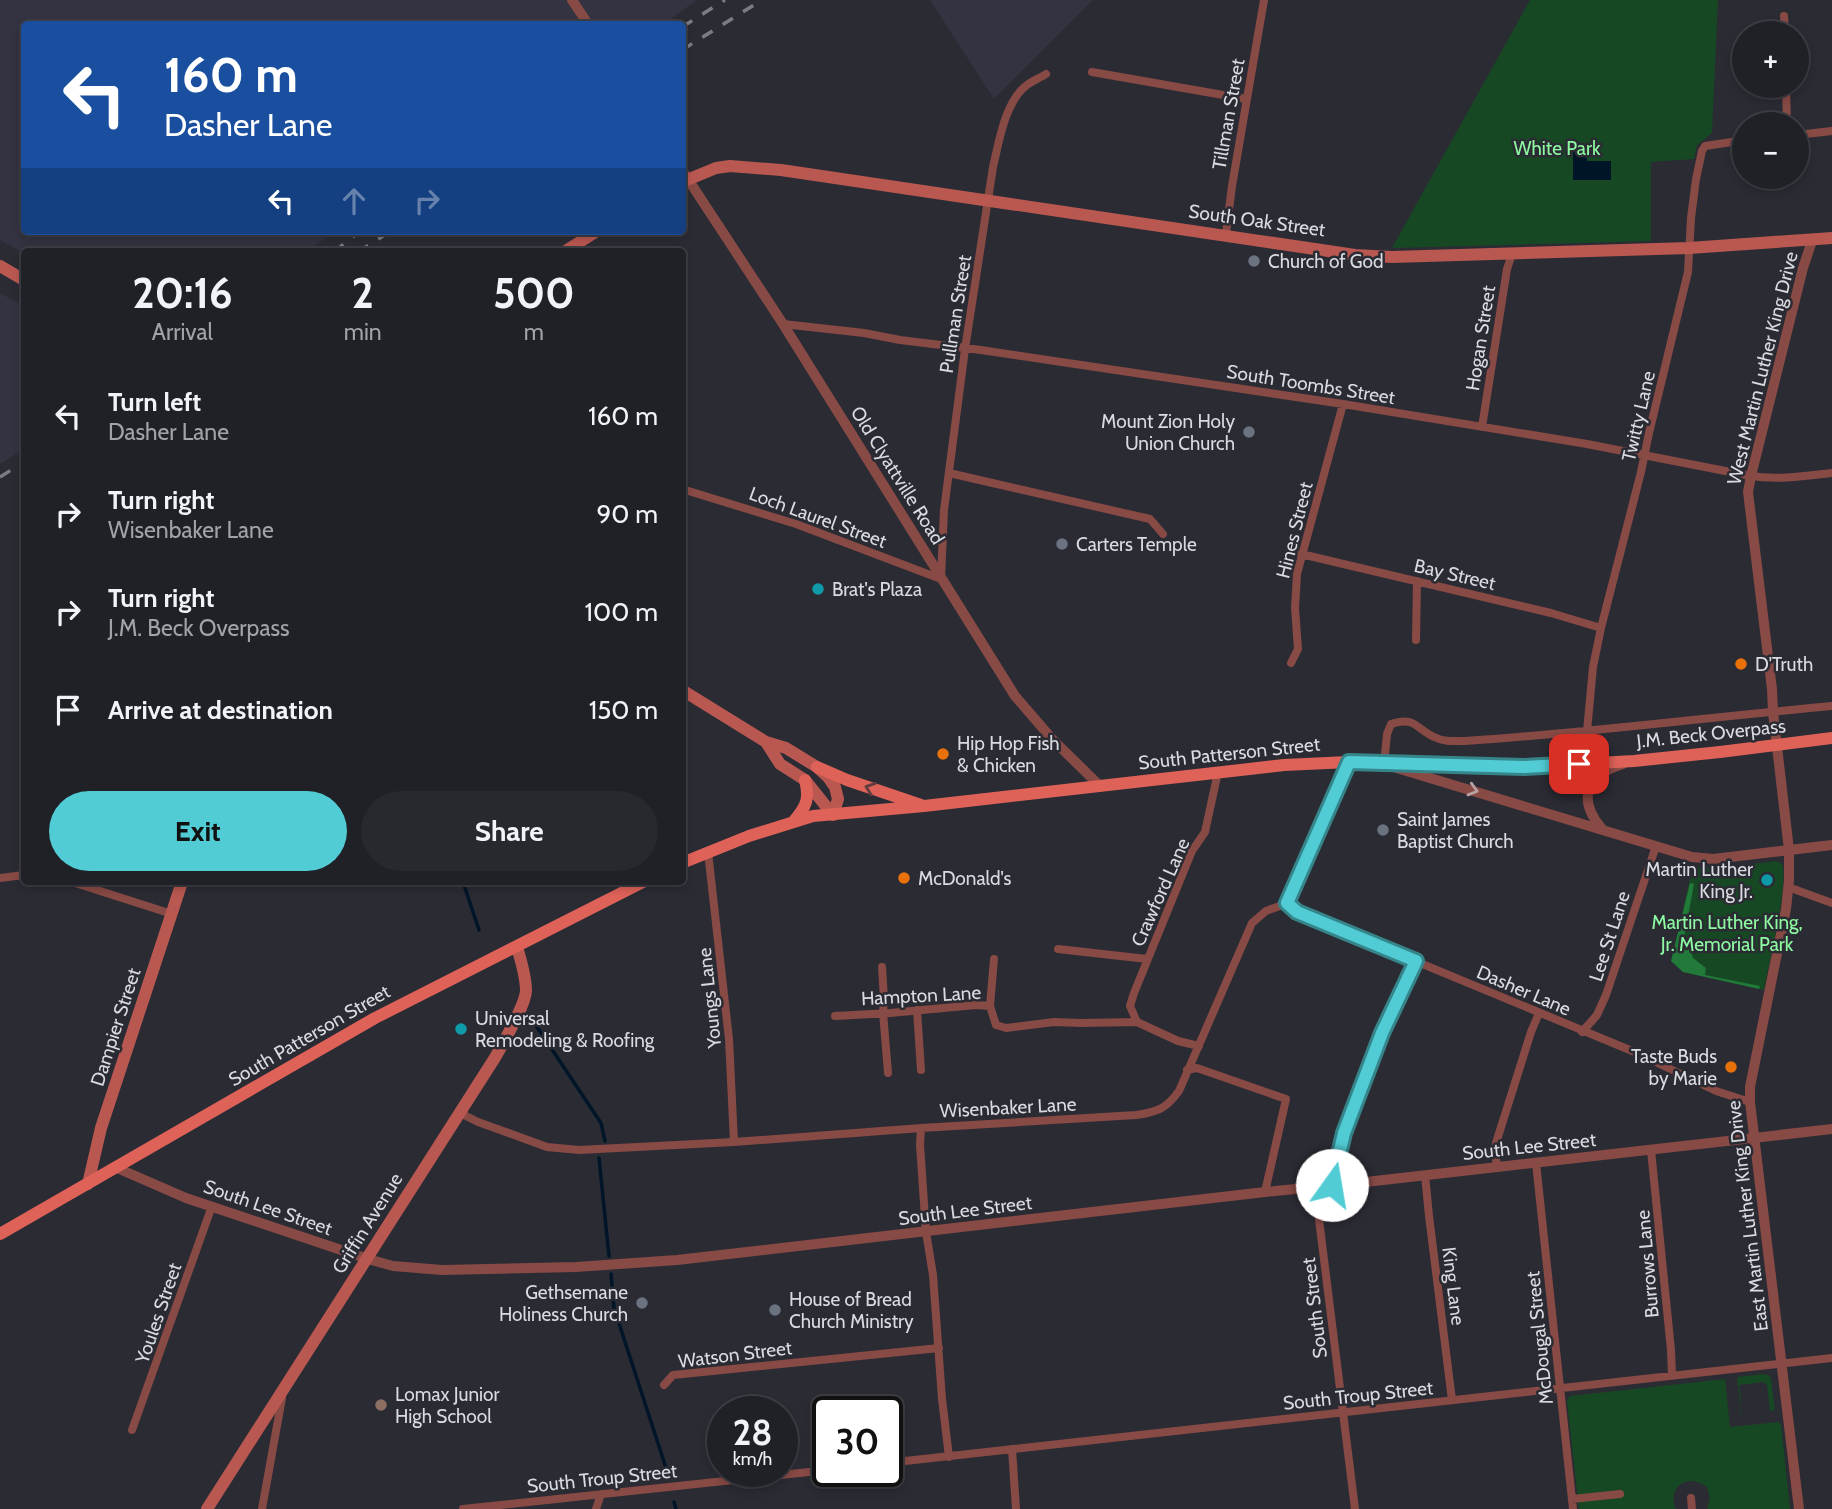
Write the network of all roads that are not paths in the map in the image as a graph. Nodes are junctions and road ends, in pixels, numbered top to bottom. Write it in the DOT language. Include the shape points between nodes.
graph roads {
  1 [pos="572,0"];
  2 [pos="1264,0"];
  3 [pos="1784,16"];
  4 [pos="586,21"];
  5 [pos="1784,21"];
  6 [pos="1092,72"];
  7 [pos="1046,74"];
  8 [pos="1247,99"];
  9 [pos="1832,131"];
  10 [pos="1809,134"];
  11 [pos="1732,142"];
  12 [pos="686,177"];
  13 [pos="686,178"];
  14 [pos="987,201"];
  15 [pos="1226,234"];
  16 [pos="592,235"];
  17 [pos="1832,238"];
  18 [pos="1812,241"];
  19 [pos="574,248"];
  20 [pos="1689,248"];
  21 [pos="1512,254"];
  22 [pos="0,266"];
  23 [pos="21,277"];
  24 [pos="783,324"];
  25 [pos="965,349"];
  26 [pos="1343,404"];
  27 [pos="1482,427"];
  28 [pos="1645,455"];
  29 [pos="949,473"];
  30 [pos="1832,473"];
  31 [pos="1751,476"];
  32 [pos="686,490"];
  33 [pos="1163,534"];
  34 [pos="1301,554"];
  35 [pos="941,579"];
  36 [pos="1417,581"];
  37 [pos="1601,628"];
  38 [pos="1416,640"];
  39 [pos="1291,663"];
  40 [pos="686,692"];
  41 [pos="1832,706"];
  42 [pos="1773,712"];
  43 [pos="1587,732"];
  44 [pos="1832,738"];
  45 [pos="766,742"];
  46 [pos="1634,761"];
  47 [pos="1349,762"];
  48 [pos="1384,764"];
  49 [pos="817,767"];
  50 [pos="1219,772"];
  51 [pos="805,780"];
  52 [pos="1100,786"];
  53 [pos="924,806"];
  54 [pos="832,815"];
  55 [pos="794,821"];
  56 [pos="1602,829"];
  57 [pos="1832,845"];
  58 [pos="1656,846"];
  59 [pos="1789,849"];
  60 [pos="708,852"];
  61 [pos="686,861"];
  62 [pos="21,874"];
  63 [pos="0,878"];
  64 [pos="81,885"];
  65 [pos="181,885"];
  66 [pos="637,885"];
  67 [pos="1788,887"];
  68 [pos="1287,903"];
  69 [pos="1832,903"];
  70 [pos="172,915"];
  71 [pos="517,947"];
  72 [pos="1058,949"];
  73 [pos="994,959"];
  74 [pos="1147,959"];
  75 [pos="1416,961"];
  76 [pos="882,967"];
  77 [pos="990,1006"];
  78 [pos="916,1010"];
  79 [pos="883,1012"];
  80 [pos="1539,1013"];
  81 [pos="835,1016"];
  82 [pos="1137,1023"];
  83 [pos="1582,1032"];
  84 [pos="1199,1046"];
  85 [pos="921,1070"];
  86 [pos="1187,1070"];
  87 [pos="888,1073"];
  88 [pos="1750,1102"];
  89 [pos="460,1112"];
  90 [pos="921,1128"];
  91 [pos="1832,1129"];
  92 [pos="1754,1138"];
  93 [pos="734,1142"];
  94 [pos="1651,1150"];
  95 [pos="1536,1163"];
  96 [pos="1497,1167"];
  97 [pos="117,1168"];
  98 [pos="1425,1175"];
  99 [pos="88,1184"];
  100 [pos="1332,1185"];
  101 [pos="1315,1187"];
  102 [pos="1265,1192"];
  103 [pos="212,1206"];
  104 [pos="926,1232"];
  105 [pos="0,1234"];
  106 [pos="368,1259"];
  107 [pos="939,1348"];
  108 [pos="1832,1358"];
  109 [pos="1782,1363"];
  110 [pos="1672,1375"];
  111 [pos="664,1384"];
  112 [pos="1561,1388"];
  113 [pos="283,1392"];
  114 [pos="1452,1400"];
  115 [pos="1342,1413"];
  116 [pos="132,1430"];
  117 [pos="1012,1450"];
  118 [pos="949,1457"];
  119 [pos="903,1461"];
  120 [pos="812,1472"];
  121 [pos="601,1494"];
  122 [pos="1620,1494"];
  123 [pos="1691,1498"];
  124 [pos="1573,1499"];
  125 [pos="207,1509"];
  126 [pos="262,1509"];
  127 [pos="463,1509"];
  128 [pos="596,1509"];
  129 [pos="1016,1509"];
  130 [pos="1355,1509"];
  131 [pos="1573,1509"];
  132 [pos="1692,1509"];
  133 [pos="1799,1509"];
  1 -- 4 [label="street"];
  2 -- 8 [label="street, Tillman Street"];
  3 -- 5 [label="street"];
  6 -- 8 [label="street"];
  7 -- 14 [label="street, Pullman Street" via="1027,85 1010,106"];
  8 -- 15 [label="street, Tillman Street"];
  9 -- 10 [label="street"];
  11 -- 20 [label="street, Twitty Lane" via="1705,145 1702,151"];
  12 -- 14 [label="main road, South Oak Street" via="730,166 781,170"];
  13 -- 24 [label="street, Old Clyattville Road"];
  14 -- 15 [label="main road, South Oak Street"];
  14 -- 25 [label="street, Pullman Street"];
  15 -- 21 [label="main road, South Oak Street" via="1374,256"];
  16 -- 19 [label="main road"];
  17 -- 18 [label="main road, South Oak Street"];
  18 -- 20 [label="main road, South Oak Street"];
  18 -- 31 [label="street, West Martin Luther King Drive"];
  20 -- 21 [label="main road, South Oak Street"];
  20 -- 28 [label="street, Twitty Lane" via="1688,272"];
  21 -- 27 [label="street, Hogan Street"];
  22 -- 23 [label="main road"];
  24 -- 25 [label="street, South Toombs Street"];
  24 -- 35 [label="street, Old Clyattville Road"];
  25 -- 26 [label="street, South Toombs Street"];
  25 -- 29 [label="street, Pullman Street"];
  26 -- 27 [label="street, South Toombs Street"];
  26 -- 34 [label="street, Hines Street"];
  27 -- 28 [label="street, South Toombs Street"];
  28 -- 31 [label="street, South Toombs Street"];
  28 -- 37 [label="street, Twitty Lane"];
  29 -- 33 [label="street" via="1150,519"];
  29 -- 35 [label="street, Pullman Street"];
  30 -- 31 [label="street, South Toombs Street"];
  31 -- 42 [label="street, West Martin Luther King Drive" via="1748,492"];
  32 -- 35 [label="street, Loch Laurel Street" via="796,524"];
  34 -- 36 [label="street, Bay Street"];
  34 -- 39 [label="street, Hines Street" via="1295,588 1298,649"];
  35 -- 52 [label="street, Old Clyattville Road" via="1015,696"];
  36 -- 37 [label="street, Bay Street"];
  36 -- 38 [label="street"];
  37 -- 43 [label="street, Twitty Lane"];
  40 -- 45 [label="main road"];
  41 -- 42 [label="street"];
  42 -- 43 [label="street"];
  42 -- 59 [label="street, East Martin Luther King Drive"];
  43 -- 48 [label="street" via="1450,741 1403,720 1391,724"];
  44 -- 46 [label="main road, J.M. Beck Overpass, bridge"];
  45 -- 49 [label="main road"];
  45 -- 51 [label="main road" via="779,764"];
  46 -- 48 [label="main road, J.M. Beck Overpass" via="1524,767"];
  46 -- 56 [label="street" via="1608,769 1591,786 1589,810"];
  47 -- 48 [label="main road, South Patterson Street"];
  47 -- 50 [label="main road, South Patterson Street"];
  47 -- 68 [label="street"];
  48 -- 56 [label="street, one-way"];
  53 -- 49 [label="main road, one-way"];
  49 -- 54 [label="main road" via="835,787 838,799"];
  50 -- 52 [label="main road, South Patterson Street"];
  50 -- 74 [label="street, Crawford Lane" via="1205,832 1192,851"];
  51 -- 54 [label="main road"];
  51 -- 55 [label="main road" via="808,793"];
  52 -- 53 [label="main road, South Patterson Street"];
  53 -- 54 [label="main road, South Patterson Street"];
  54 -- 55 [label="main road, South Patterson Street"];
  55 -- 60 [label="main road, South Patterson Street"];
  56 -- 58 [label="street"];
  57 -- 59 [label="street"];
  58 -- 59 [label="street" via="1712,859"];
  58 -- 83 [label="street, Lee St Lane" via="1606,995"];
  59 -- 67 [label="street, East Martin Luther King Drive"];
  60 -- 61 [label="main road, South Patterson Street"];
  60 -- 93 [label="street, Youngs Lane" via="729,1039"];
  62 -- 63 [label="street"];
  64 -- 70 [label="street"];
  65 -- 70 [label="main road, Dampier Street"];
  66 -- 71 [label="main road, South Patterson Street"];
  67 -- 69 [label="street"];
  67 -- 88 [label="street, East Martin Luther King Drive"];
  68 -- 75 [label="street, Dasher Lane" via="1297,912"];
  68 -- 84 [label="street, Wisenbaker Lane" via="1252,923"];
  70 -- 99 [label="main road, Dampier Street"];
  71 -- 89 [label="main road, Griffin Avenue" via="525,981 523,1002"];
  71 -- 97 [label="main road, South Patterson Street" via="375,1018"];
  72 -- 74 [label="street"];
  73 -- 77 [label="street"];
  74 -- 82 [label="street, Crawford Lane" via="1130,1006"];
  75 -- 80 [label="street, Dasher Lane"];
  75 -- 100 [label="street" via="1382,1033 1344,1133"];
  76 -- 79 [label="street"];
  77 -- 78 [label="street, Hampton Lane"];
  77 -- 82 [label="street, Hampton Lane" via="996,1025 1006,1028 1054,1022"];
  78 -- 79 [label="street, Hampton Lane"];
  78 -- 85 [label="street"];
  79 -- 81 [label="street, Hampton Lane"];
  79 -- 87 [label="street"];
  80 -- 83 [label="street, Dasher Lane"];
  80 -- 96 [label="street" via="1496,1143"];
  82 -- 84 [label="street, Hampton Lane"];
  83 -- 88 [label="street, Dasher Lane"];
  84 -- 86 [label="street, Wisenbaker Lane"];
  86 -- 90 [label="street, Wisenbaker Lane" via="1173,1099 1152,1113"];
  86 -- 102 [label="street" via="1197,1068 1286,1099"];
  88 -- 92 [label="street, East Martin Luther King Drive"];
  89 -- 93 [label="street, Wisenbaker Lane" via="555,1148"];
  89 -- 106 [label="main road, Griffin Avenue"];
  90 -- 93 [label="street, Wisenbaker Lane"];
  90 -- 104 [label="street"];
  91 -- 92 [label="street, South Lee Street"];
  92 -- 94 [label="street, South Lee Street"];
  92 -- 109 [label="street, East Martin Luther King Drive"];
  94 -- 95 [label="street, South Lee Street"];
  94 -- 110 [label="street, Burrows Lane"];
  95 -- 96 [label="street, South Lee Street"];
  95 -- 112 [label="street, McDougal Street"];
  96 -- 98 [label="street, South Lee Street"];
  97 -- 99 [label="main road, South Patterson Street"];
  97 -- 103 [label="street, South Lee Street"];
  98 -- 100 [label="street, South Lee Street"];
  98 -- 114 [label="street, King Lane"];
  99 -- 105 [label="main road, South Patterson Street"];
  100 -- 101 [label="street, South Lee Street"];
  101 -- 102 [label="street, South Lee Street"];
  101 -- 115 [label="street, South Street"];
  102 -- 104 [label="street, South Lee Street"];
  103 -- 106 [label="street, South Lee Street"];
  103 -- 116 [label="street, Youles Street"];
  104 -- 106 [label="street, South Lee Street" via="576,1267 442,1270"];
  104 -- 107 [label="street"];
  106 -- 113 [label="main road, Griffin Avenue"];
  107 -- 111 [label="street, Watson Street" via="673,1375"];
  107 -- 118 [label="street"];
  108 -- 109 [label="street, South Troup Street"];
  109 -- 110 [label="street, South Troup Street"];
  109 -- 133 [label="street, East Martin Luther King Drive"];
  110 -- 112 [label="street, South Troup Street"];
  112 -- 114 [label="street, South Troup Street"];
  112 -- 124 [label="street, McDougal Street"];
  113 -- 125 [label="main road, Griffin Avenue"];
  113 -- 126 [label="street"];
  114 -- 115 [label="street, South Troup Street"];
  115 -- 117 [label="street, South Troup Street"];
  115 -- 130 [label="street, South Street"];
  117 -- 118 [label="street, South Troup Street"];
  117 -- 129 [label="street"];
  118 -- 119 [label="street, South Troup Street"];
  120 -- 121 [label="street, South Troup Street"];
  121 -- 127 [label="street, South Troup Street"];
  121 -- 128 [label="street"];
  122 -- 124 [label="street"];
  123 -- 132 [label="street"];
  124 -- 131 [label="street, McDougal Street"];
}
